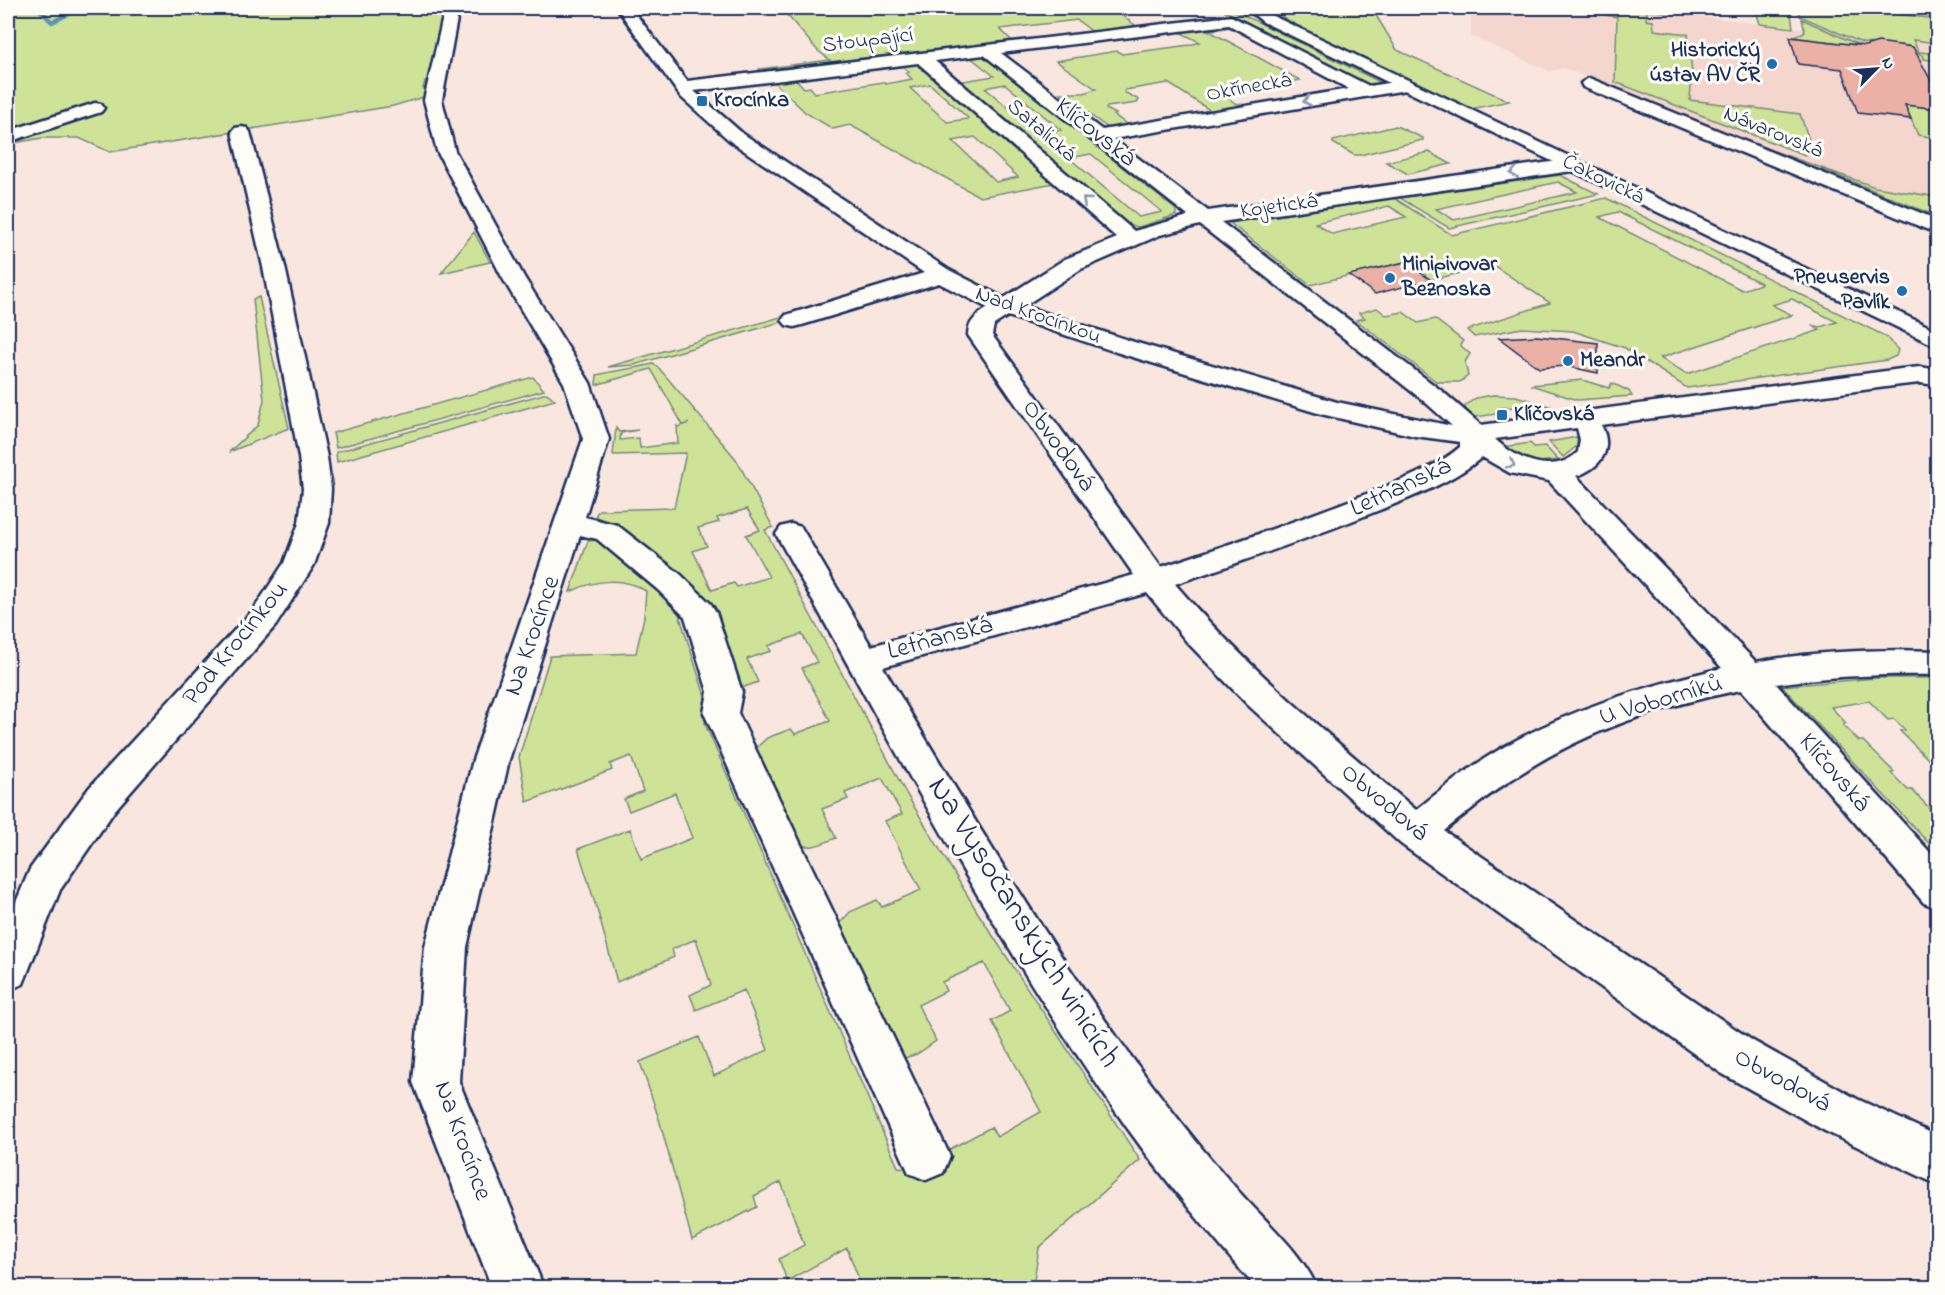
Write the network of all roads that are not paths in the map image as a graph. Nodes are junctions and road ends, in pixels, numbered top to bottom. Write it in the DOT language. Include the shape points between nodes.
graph roads {
  1 [pos="452,8"];
  2 [pos="624,8"];
  3 [pos="1243,8"];
  4 [pos="1253,8"];
  5 [pos="1268,19"];
  6 [pos="986,49"];
  7 [pos="921,57"];
  8 [pos="1589,83"];
  9 [pos="1406,85"];
  10 [pos="682,87"];
  11 [pos="1365,91"];
  12 [pos="94,108"];
  13 [pos="241,132"];
  14 [pos="1099,136"];
  15 [pos="8,137"];
  16 [pos="1572,165"];
  17 [pos="1205,218"];
  18 [pos="1938,228"];
  19 [pos="1130,239"];
  20 [pos="941,275"];
  21 [pos="1004,307"];
  22 [pos="794,320"];
  23 [pos="1938,340"];
  24 [pos="1938,378"];
  25 [pos="1585,419"];
  26 [pos="1474,434"];
  27 [pos="1557,472"];
  28 [pos="571,523"];
  29 [pos="791,534"];
  30 [pos="1154,580"];
  31 [pos="863,660"];
  32 [pos="1938,663"];
  33 [pos="1749,676"];
  34 [pos="1415,832"];
  35 [pos="1938,890"];
  36 [pos="8,970"];
  37 [pos="926,1156"];
  38 [pos="1938,1161"];
  39 [pos="518,1287"];
  40 [pos="1290,1287"];
  1 -- 28 [label="street, Na Krocínce" via="433,100 446,151 513,277 577,383 596,439"];
  2 -- 10 [label="street, Nad Krocínkou"];
  3 -- 5 [label="street, Čakovická"];
  4 -- 5 [label="street, Čakovická"];
  5 -- 9 [label="street, Čakovická"];
  6 -- 7 [label="street, Stoupající"];
  6 -- 11 [label="street, Stoupající" via="1231,20"];
  6 -- 14 [label="street, Klíčovská"];
  7 -- 10 [label="street, Stoupající"];
  19 -- 7 [label="street, Satalická, one-way"];
  8 -- 18 [label="street, Návarovská"];
  9 -- 11 [label="street, Okřínecká"];
  9 -- 16 [label="street, Čakovická"];
  10 -- 20 [label="street, Nad Krocínkou" via="736,137"];
  11 -- 14 [label="street, Okřínecká, one-way"];
  12 -- 15 [label="street"];
  13 -- 36 [label="street, Pod Krocínkou" via="274,267 313,457 317,489 314,523 299,565 265,617 102,799 44,881"];
  14 -- 17 [label="street, Klíčovská"];
  16 -- 17 [label="street, Kojetická, one-way"];
  16 -- 23 [label="street, Čakovická"];
  17 -- 19 [label="street, Kojetická"];
  17 -- 26 [label="street, Klíčovská" via="1434,397"];
  19 -- 21 [label="street, Kojetická" via="1073,264"];
  20 -- 21 [label="street, Nad Krocínkou"];
  20 -- 22 [label="street"];
  21 -- 26 [label="street, Nad Krocínkou" via="1330,408 1414,428"];
  21 -- 30 [label="street, Obvodová" via="986,320 980,335"];
  24 -- 25 [label="street, Letňanská" via="1902,377"];
  25 -- 26 [label="street, Letňanská"];
  25 -- 27 [label="street" via="1595,440 1592,454 1579,465"];
  26 -- 27 [label="street, Klíčovská, one-way" via="1515,468"];
  26 -- 30 [label="street, Letňanská" via="1474,450 1461,461 1398,492 1290,535"];
  27 -- 33 [label="street, Klíčovská"];
  28 -- 37 [label="street" via="606,532 700,612 725,692 721,713"];
  28 -- 39 [label="street, Na Krocínce" via="491,760 446,947 436,1082"];
  29 -- 31 [label="street, Na Vysočanských vinicích"];
  30 -- 31 [label="street, Letňanská"];
  30 -- 34 [label="street, Obvodová" via="1199,634 1260,696"];
  31 -- 40 [label="street, Na Vysočanských vinicích" via="1045,970 1187,1168"];
  32 -- 33 [label="street, U Voborníků" via="1846,662"];
  33 -- 34 [label="street, U Voborníků" via="1640,702 1572,729 1517,757"];
  33 -- 35 [label="street, Klíčovská"];
  34 -- 38 [label="street, Obvodová" via="1737,1058 1841,1115"];
}
